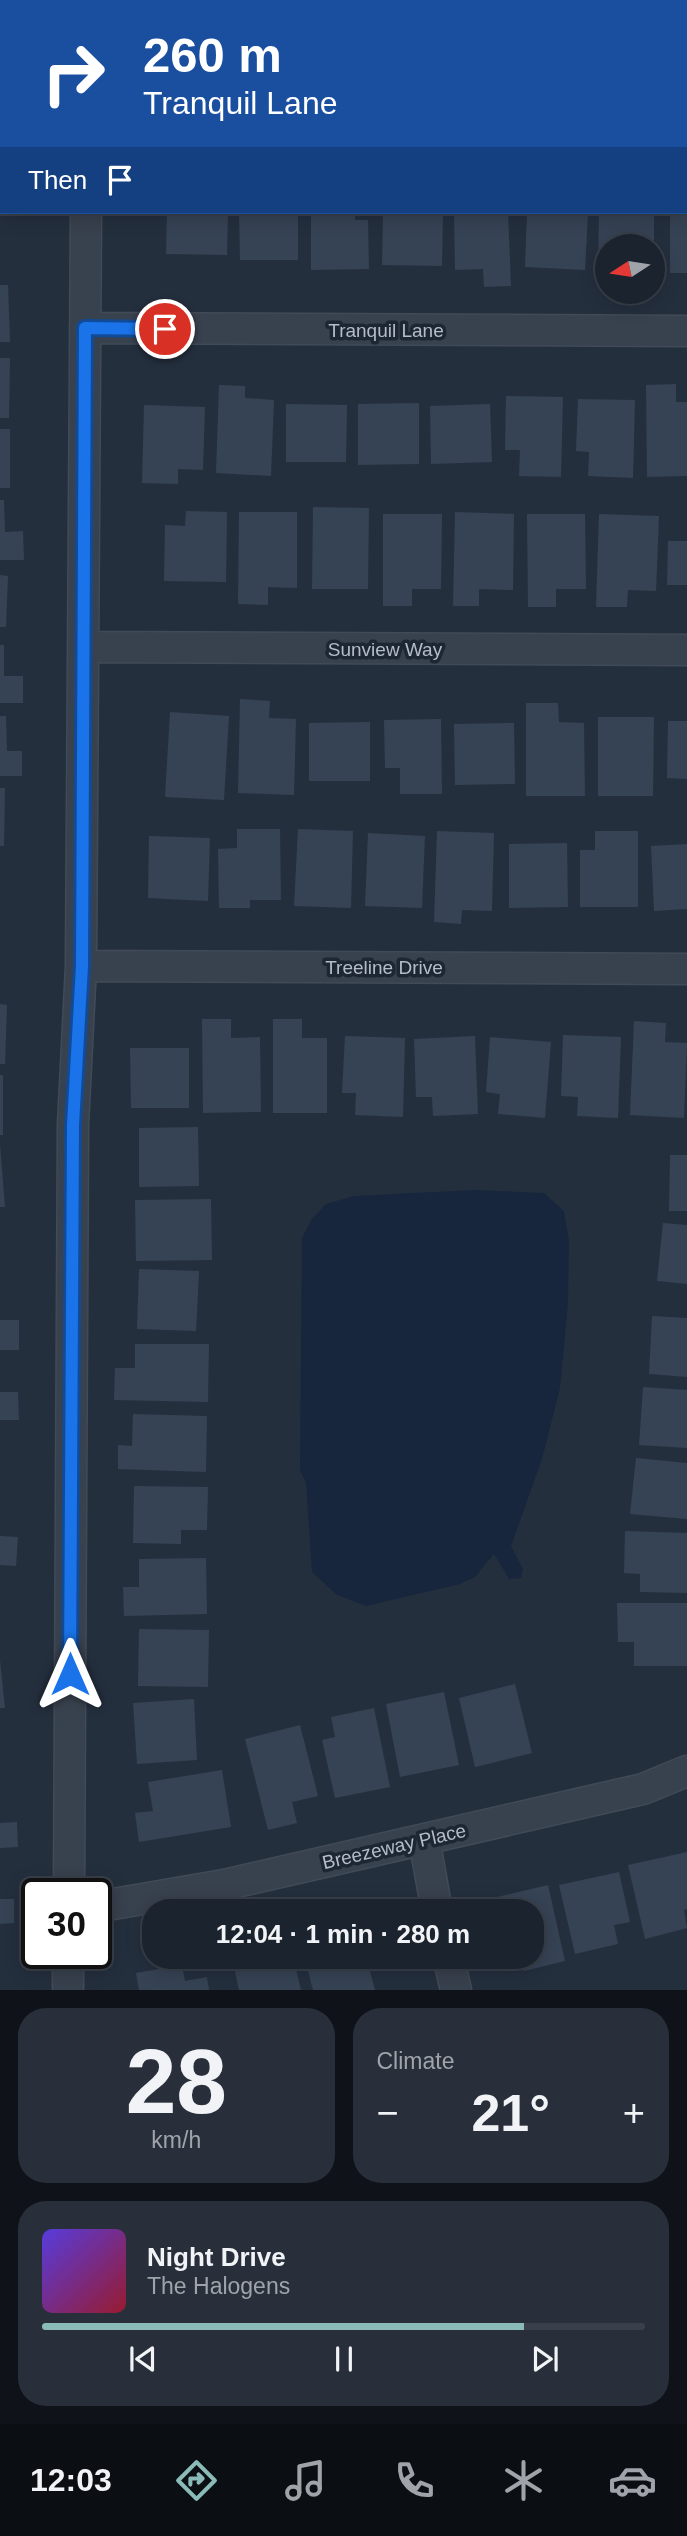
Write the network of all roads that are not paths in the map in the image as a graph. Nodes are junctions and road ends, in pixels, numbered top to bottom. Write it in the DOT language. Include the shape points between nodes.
graph roads {
  1 [pos="86,214"];
  2 [pos="85,328"];
  3 [pos="687,331"];
  4 [pos="83,647"];
  5 [pos="687,650"];
  6 [pos="82,966"];
  7 [pos="687,969"];
  8 [pos="687,1771"];
  9 [pos="424,1839"];
  10 [pos="69,1878"];
  11 [pos="435,1899"];
  12 [pos="112,1904"];
  13 [pos="68,1969"];
  14 [pos="451,1969"];
  15 [pos="68,1990"];
  16 [pos="456,1990"];
  1 -- 2 [label="street"];
  2 -- 3 [label="street, Tranquil Lane"];
  2 -- 4 [label="street"];
  4 -- 5 [label="street, Sunview Way"];
  4 -- 6 [label="street"];
  6 -- 7 [label="street, Treeline Drive"];
  6 -- 10 [label="street" via="73,1125"];
  8 -- 9 [label="street, Breezeway Place" via="643,1789"];
  9 -- 11 [label="street"];
  9 -- 12 [label="street, Breezeway Place" via="224,1885"];
  13 -- 15 [label="street"];
  14 -- 16 [label="street"];
}
